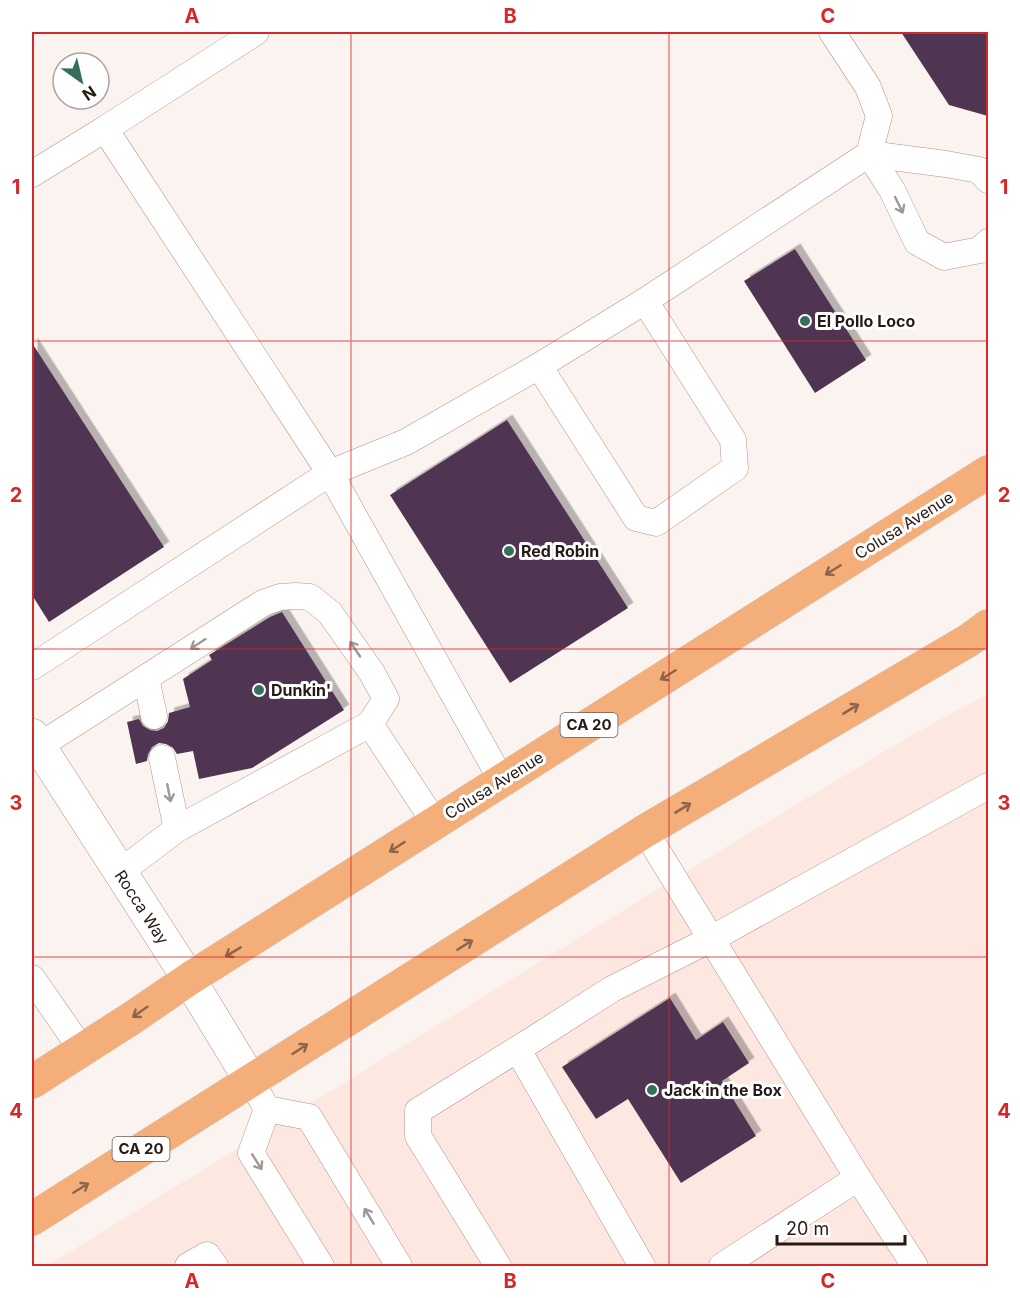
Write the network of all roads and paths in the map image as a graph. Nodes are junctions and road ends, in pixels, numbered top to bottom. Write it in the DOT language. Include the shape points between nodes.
graph roads {
  1 [pos="256,32"];
  2 [pos="832,32"];
  3 [pos="105,129"];
  4 [pos="869,154"];
  5 [pos="32,174"];
  6 [pos="988,180"];
  7 [pos="988,242"];
  8 [pos="645,301"];
  9 [pos="539,366"];
  10 [pos="988,471"];
  11 [pos="330,473"];
  12 [pos="988,626"];
  13 [pos="32,667"];
  14 [pos="146,678"];
  15 [pos="154,717"];
  16 [pos="370,723"];
  17 [pos="35,740"];
  18 [pos="162,758"];
  19 [pos="502,781"];
  20 [pos="988,786"];
  21 [pos="435,823"];
  22 [pos="177,829"];
  23 [pos="645,831"];
  24 [pos="120,872"];
  25 [pos="711,939"];
  26 [pos="32,978"];
  27 [pos="189,979"];
  28 [pos="82,1050"];
  29 [pos="518,1050"];
  30 [pos="32,1082"];
  31 [pos="259,1095"];
  32 [pos="858,1178"];
  33 [pos="32,1219"];
  34 [pos="188,1266"];
  35 [pos="215,1266"];
  36 [pos="321,1266"];
  37 [pos="399,1266"];
  38 [pos="498,1266"];
  39 [pos="642,1266"];
  40 [pos="722,1266"];
  41 [pos="915,1266"];
  1 -- 3 [label="lane"];
  2 -- 4 [label="lane" via="868,87 879,116"];
  3 -- 5 [label="lane"];
  3 -- 11 [label="lane"];
  4 -- 6 [label="lane" via="979,170"];
  4 -- 7 [label="lane, one-way" via="917,242 944,257 980,250"];
  4 -- 8 [label="lane"];
  8 -- 9 [label="lane"];
  8 -- 9 [label="lane" via="733,440 735,468 656,524 636,518"];
  9 -- 11 [label="lane" via="406,442"];
  10 -- 19 [label="highway, Colusa Avenue / CA 20, one-way"];
  11 -- 13 [label="lane"];
  11 -- 19 [label="lane"];
  23 -- 12 [label="highway, CA 20, one-way"];
  14 -- 15 [label="lane"];
  16 -- 14 [label="lane, one-way" via="386,699 330,613 310,597 280,597 263,603"];
  14 -- 17 [label="lane"];
  16 -- 21 [label="lane"];
  16 -- 22 [label="lane"];
  17 -- 24 [label="street, Rocca Way"];
  18 -- 22 [label="lane, one-way"];
  19 -- 21 [label="highway, Colusa Avenue / CA 20"];
  20 -- 25 [label="lane"];
  21 -- 27 [label="highway, Colusa Avenue / CA 20, one-way"];
  22 -- 24 [label="lane"];
  23 -- 25 [label="lane"];
  31 -- 23 [label="highway, CA 20, one-way"];
  24 -- 27 [label="street, Rocca Way"];
  25 -- 29 [label="lane" via="612,989"];
  25 -- 32 [label="lane"];
  26 -- 28 [label="lane"];
  27 -- 28 [label="highway, Colusa Avenue / CA 20, one-way"];
  27 -- 31 [label="street, Rocca Way"];
  28 -- 30 [label="highway, Colusa Avenue / CA 20"];
  29 -- 38 [label="lane" via="418,1111 418,1136"];
  29 -- 39 [label="lane"];
  33 -- 31 [label="highway, CA 20, one-way" via="186,1121"];
  31 -- 36 [label="lane, one-way" via="251,1153"];
  37 -- 31 [label="lane, one-way" via="309,1117"];
  32 -- 40 [label="lane"];
  32 -- 41 [label="lane"];
  34 -- 35 [label="lane" via="207,1255"];
}
